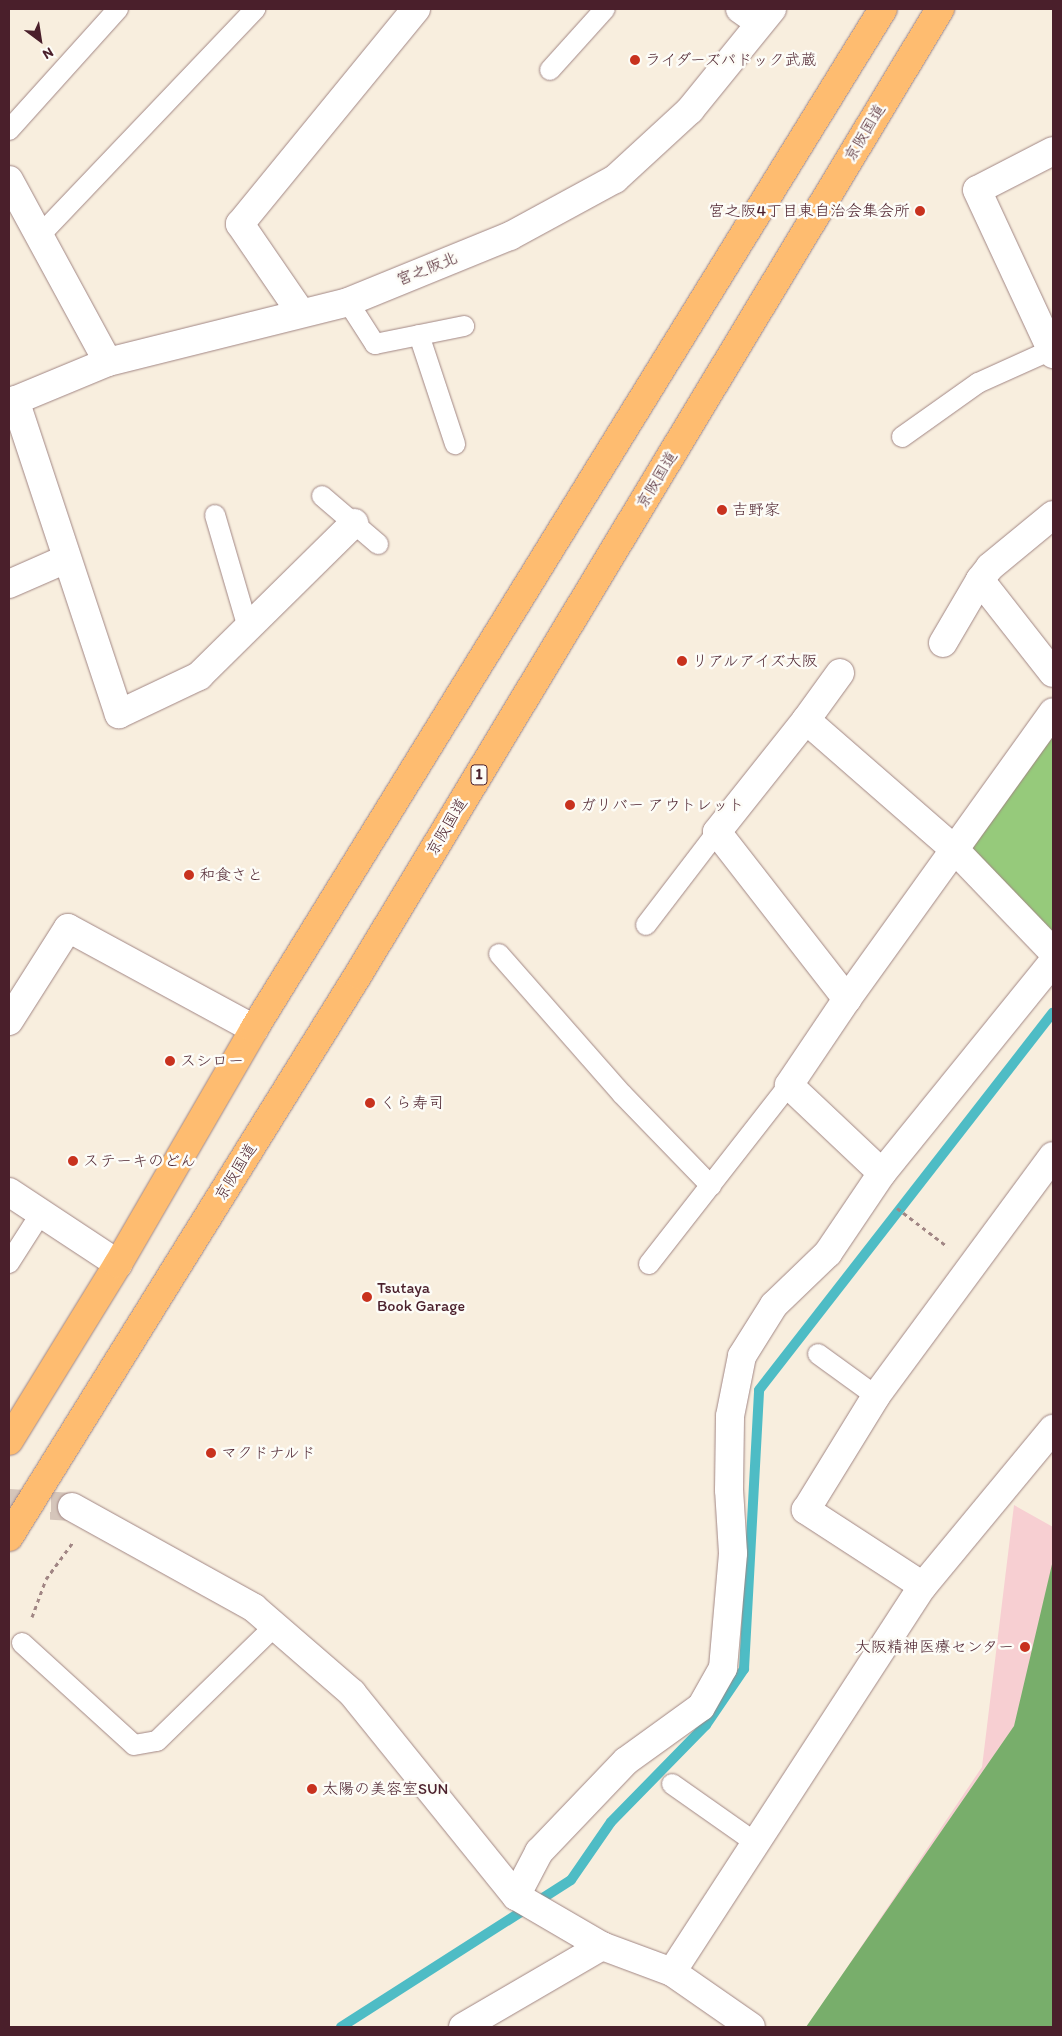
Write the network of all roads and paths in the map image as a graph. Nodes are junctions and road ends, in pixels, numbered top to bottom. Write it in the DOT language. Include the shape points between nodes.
graph roads {
  1 [pos="118,9"];
  2 [pos="416,9"];
  3 [pos="605,9"];
  4 [pos="883,9"];
  5 [pos="940,9"];
  6 [pos="248,11"];
  7 [pos="757,14"];
  8 [pos="550,70"];
  9 [pos="9,130"];
  10 [pos="1053,151"];
  11 [pos="9,180"];
  12 [pos="41,234"];
  13 [pos="348,302"];
  14 [pos="301,313"];
  15 [pos="464,326"];
  16 [pos="419,335"];
  17 [pos="1051,345"];
  18 [pos="108,362"];
  19 [pos="12,402"];
  20 [pos="902,437"];
  21 [pos="455,444"];
  22 [pos="322,496"];
  23 [pos="215,515"];
  24 [pos="1053,515"];
  25 [pos="354,523"];
  26 [pos="378,544"];
  27 [pos="66,559"];
  28 [pos="980,580"];
  29 [pos="9,584"];
  30 [pos="248,628"];
  31 [pos="943,643"];
  32 [pos="840,673"];
  33 [pos="1053,674"];
  34 [pos="1053,712"];
  35 [pos="806,720"];
  36 [pos="717,832"];
  37 [pos="955,850"];
  38 [pos="646,925"];
  39 [pos="1053,952"];
  40 [pos="499,954"];
  41 [pos="1053,962"];
  42 [pos="847,998"];
  43 [pos="9,1021"];
  44 [pos="254,1029"];
  45 [pos="789,1085"];
  46 [pos="1053,1156"];
  47 [pos="882,1173"];
  48 [pos="711,1186"];
  49 [pos="9,1192"];
  50 [pos="41,1213"];
  51 [pos="904,1213"];
  52 [pos="9,1263"];
  53 [pos="118,1264"];
  54 [pos="649,1264"];
  55 [pos="972,1265"];
  56 [pos="818,1354"];
  57 [pos="876,1396"];
  58 [pos="1053,1430"];
  59 [pos="9,1441"];
  60 [pos="81,1512"];
  61 [pos="9,1537"];
  62 [pos="923,1586"];
  63 [pos="275,1626"];
  64 [pos="22,1643"];
  65 [pos="672,1784"];
  66 [pos="756,1842"];
  67 [pos="527,1902"];
  68 [pos="602,1946"];
  69 [pos="672,1972"];
  70 [pos="738,2024"];
  71 [pos="463,2027"];
  1 -- 9 [label="lane"];
  2 -- 14 [label="street" via="240,224"];
  3 -- 8 [label="lane"];
  4 -- 44 [label="highway"];
  5 -- 61 [label="highway, 京阪国道 / 1" via="358,975"];
  6 -- 12 [label="lane"];
  7 -- 13 [label="street, 宮之阪北" via="690,110 615,179 510,236"];
  10 -- 17 [label="street" via="978,190"];
  11 -- 12 [label="street"];
  12 -- 18 [label="street"];
  13 -- 14 [label="street, 宮之阪北"];
  13 -- 16 [label="lane" via="375,344"];
  14 -- 18 [label="street, 宮之阪北"];
  15 -- 16 [label="lane"];
  16 -- 21 [label="lane"];
  17 -- 20 [label="lane" via="978,383"];
  18 -- 19 [label="street, 宮之阪北"];
  19 -- 27 [label="street"];
  22 -- 25 [label="lane"];
  23 -- 30 [label="lane"];
  24 -- 28 [label="street"];
  25 -- 26 [label="lane"];
  25 -- 30 [label="street"];
  27 -- 29 [label="street"];
  27 -- 30 [label="street" via="119,714 199,676"];
  28 -- 31 [label="street"];
  28 -- 33 [label="street"];
  32 -- 35 [label="street"];
  34 -- 37 [label="street"];
  35 -- 36 [label="street"];
  35 -- 37 [label="street"];
  36 -- 38 [label="lane"];
  36 -- 42 [label="street"];
  37 -- 39 [label="street"];
  37 -- 42 [label="street"];
  40 -- 48 [label="lane" via="622,1094"];
  41 -- 47 [label="street"];
  42 -- 45 [label="street"];
  43 -- 44 [label="street" via="68,928"];
  44 -- 53 [label="highway"];
  45 -- 47 [label="street"];
  45 -- 48 [label="lane"];
  46 -- 55 [label="street"];
  47 -- 67 [label="street" via="828,1253 774,1305 742,1356 730,1416 728,1490 733,1553 722,1668 701,1707 626,1761 539,1852"];
  48 -- 54 [label="lane"];
  49 -- 50 [label="street"];
  50 -- 52 [label="lane"];
  50 -- 53 [label="street"];
  51 -- 55 [label="path"];
  53 -- 59 [label="highway"];
  55 -- 57 [label="street"];
  56 -- 57 [label="lane"];
  57 -- 62 [label="street" via="806,1510"];
  58 -- 62 [label="street"];
  60 -- 63 [label="street" via="254,1608"];
  60 -- 64 [label="path" via="46,1579"];
  62 -- 66 [label="street"];
  63 -- 64 [label="lane" via="157,1741 134,1745"];
  63 -- 67 [label="street" via="352,1693"];
  65 -- 66 [label="lane"];
  66 -- 69 [label="street"];
  67 -- 68 [label="street"];
  68 -- 69 [label="street"];
  68 -- 71 [label="street"];
  69 -- 70 [label="street"];
}
